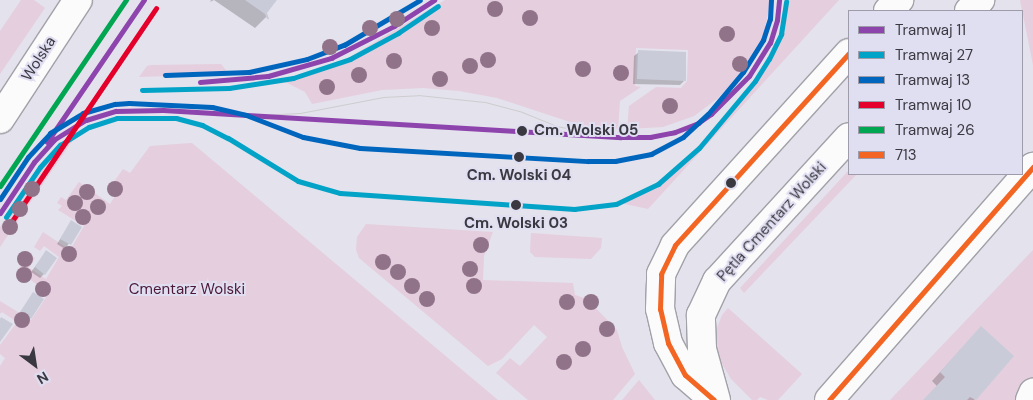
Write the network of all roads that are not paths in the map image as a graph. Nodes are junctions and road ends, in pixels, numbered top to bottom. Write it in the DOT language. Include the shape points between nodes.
graph roads {
  1 [pos="78,0"];
  2 [pos="899,0"];
  3 [pos="980,0"];
  4 [pos="889,10"];
  5 [pos="970,10"];
  6 [pos="848,54"];
  7 [pos="0,119"];
  8 [pos="848,139"];
  9 [pos="1033,167"];
  10 [pos="1033,393"];
  11 [pos="715,400"];
  12 [pos="830,400"];
  13 [pos="1030,400"];
  1 -- 7 [label="street, Wolska"];
  2 -- 4 [label="street"];
  3 -- 5 [label="street"];
  6 -- 11 [label="street, Pętla Cmentarz Wolski" via="675,245 661,274 660,309 668,343 685,375"];
  8 -- 11 [label="street, Pętla Cmentarz Wolski" via="717,281 701,315 702,349"];
  9 -- 12 [label="street"];
  10 -- 13 [label="street"];
}
